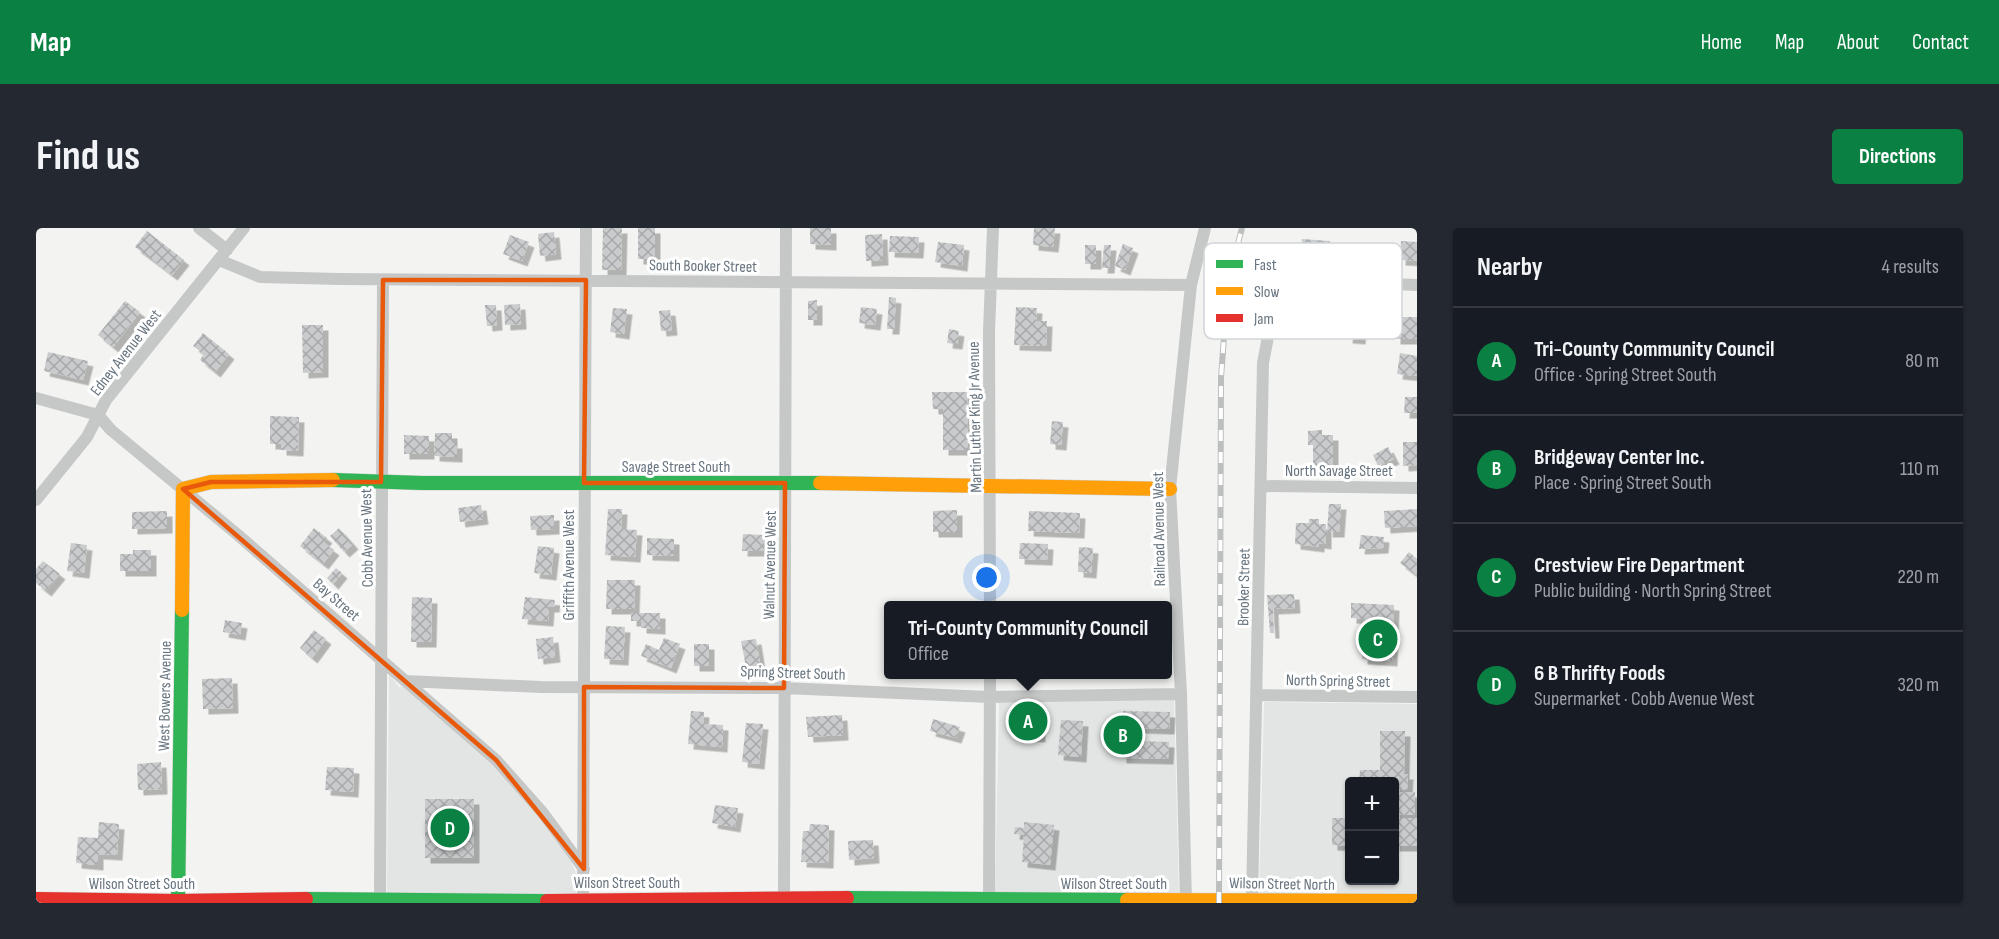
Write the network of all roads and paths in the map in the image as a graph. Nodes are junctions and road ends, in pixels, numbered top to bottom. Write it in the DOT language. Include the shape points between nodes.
graph roads {
  1 [pos="199,228"];
  2 [pos="244,228"];
  3 [pos="586,228"];
  4 [pos="786,228"];
  5 [pos="993,228"];
  6 [pos="1205,228"];
  7 [pos="223,255"];
  8 [pos="383,280"];
  9 [pos="586,280"];
  10 [pos="786,283"];
  11 [pos="991,283"];
  12 [pos="1402,284"];
  13 [pos="1191,285"];
  14 [pos="1417,285"];
  15 [pos="1268,339"];
  16 [pos="36,398"];
  17 [pos="98,415"];
  18 [pos="381,482"];
  19 [pos="584,483"];
  20 [pos="785,483"];
  21 [pos="990,485"];
  22 [pos="1261,486"];
  23 [pos="1417,488"];
  24 [pos="183,489"];
  25 [pos="1170,489"];
  26 [pos="36,500"];
  27 [pos="990,601"];
  28 [pos="382,660"];
  29 [pos="990,679"];
  30 [pos="405,681"];
  31 [pos="584,687"];
  32 [pos="784,688"];
  33 [pos="1181,694"];
  34 [pos="1257,695"];
  35 [pos="989,697"];
  36 [pos="1417,698"];
  37 [pos="584,869"];
  38 [pos="36,899"];
  39 [pos="1219,899"];
  40 [pos="784,900"];
  41 [pos="380,901"];
  42 [pos="583,901"];
  43 [pos="989,901"];
  44 [pos="1252,901"];
  45 [pos="1417,901"];
  46 [pos="178,902"];
  47 [pos="1186,902"];
  1 -- 7 [label="street, South Booker Street"];
  2 -- 7 [label="street, Edney Avenue West"];
  3 -- 9 [label="street, Griffith Avenue West"];
  4 -- 10 [label="street, Walnut Avenue West"];
  5 -- 11 [label="street, Martin Luther King Jr Avenue"];
  6 -- 13 [label="street, Railroad Avenue West"];
  7 -- 8 [label="street, South Booker Street" via="260,277"];
  7 -- 17 [label="street, Edney Avenue West"];
  8 -- 9 [label="street, South Booker Street"];
  8 -- 18 [label="street, Cobb Avenue West"];
  9 -- 10 [label="street, South Booker Street"];
  9 -- 19 [label="street, Griffith Avenue West"];
  10 -- 11 [label="street, South Booker Street"];
  10 -- 20 [label="street, Walnut Avenue West"];
  11 -- 13 [label="street, South Booker Street"];
  11 -- 21 [label="street, Martin Luther King Jr Avenue"];
  12 -- 14 [label="street, Brooker Street"];
  13 -- 25 [label="street, Railroad Avenue West"];
  15 -- 22 [label="street, Brooker Street" via="1263,363"];
  16 -- 17 [label="street"];
  17 -- 24 [label="street, Bay Street"];
  17 -- 26 [label="street, Edney Avenue West" via="87,437"];
  18 -- 19 [label="street, Savage Street South"];
  18 -- 24 [label="street, Savage Street South" via="212,482"];
  18 -- 28 [label="street, Cobb Avenue West"];
  19 -- 20 [label="street, Savage Street South"];
  19 -- 31 [label="street, Griffith Avenue West"];
  20 -- 21 [label="street, Savage Street South"];
  20 -- 32 [label="street, Walnut Avenue West"];
  21 -- 25 [label="street, Savage Street South"];
  21 -- 27 [label="street, Martin Luther King Jr Avenue"];
  22 -- 23 [label="street, North Savage Street"];
  22 -- 34 [label="street, Brooker Street"];
  24 -- 28 [label="street, Bay Street"];
  24 -- 46 [label="street, West Bowers Avenue"];
  25 -- 33 [label="street, Railroad Avenue West"];
  28 -- 30 [label="street, Bay Street"];
  28 -- 41 [label="street, Cobb Avenue West"];
  29 -- 35 [label="street"];
  30 -- 31 [label="street, Spring Street South"];
  30 -- 37 [label="street, Bay Street" via="496,760 543,813"];
  31 -- 32 [label="street, Spring Street South"];
  31 -- 37 [label="street, Griffith Avenue West"];
  32 -- 35 [label="street, Spring Street South"];
  32 -- 40 [label="street, Walnut Avenue West"];
  33 -- 35 [label="street, Spring Street South"];
  33 -- 47 [label="street, Railroad Avenue West"];
  34 -- 36 [label="street, North Spring Street"];
  34 -- 44 [label="street, Brooker Street"];
  35 -- 43 [label="street"];
  37 -- 42 [label="street, Griffith Avenue West"];
  38 -- 46 [label="street, Wilson Street South"];
  39 -- 44 [label="street, Wilson Street North"];
  39 -- 47 [label="street, Wilson Street South"];
  40 -- 42 [label="street, Wilson Street South"];
  40 -- 43 [label="street, Wilson Street South"];
  41 -- 42 [label="street, Wilson Street South"];
  41 -- 46 [label="street, Wilson Street South"];
  43 -- 47 [label="street, Wilson Street South"];
  44 -- 45 [label="street, Wilson Street North"];
}
